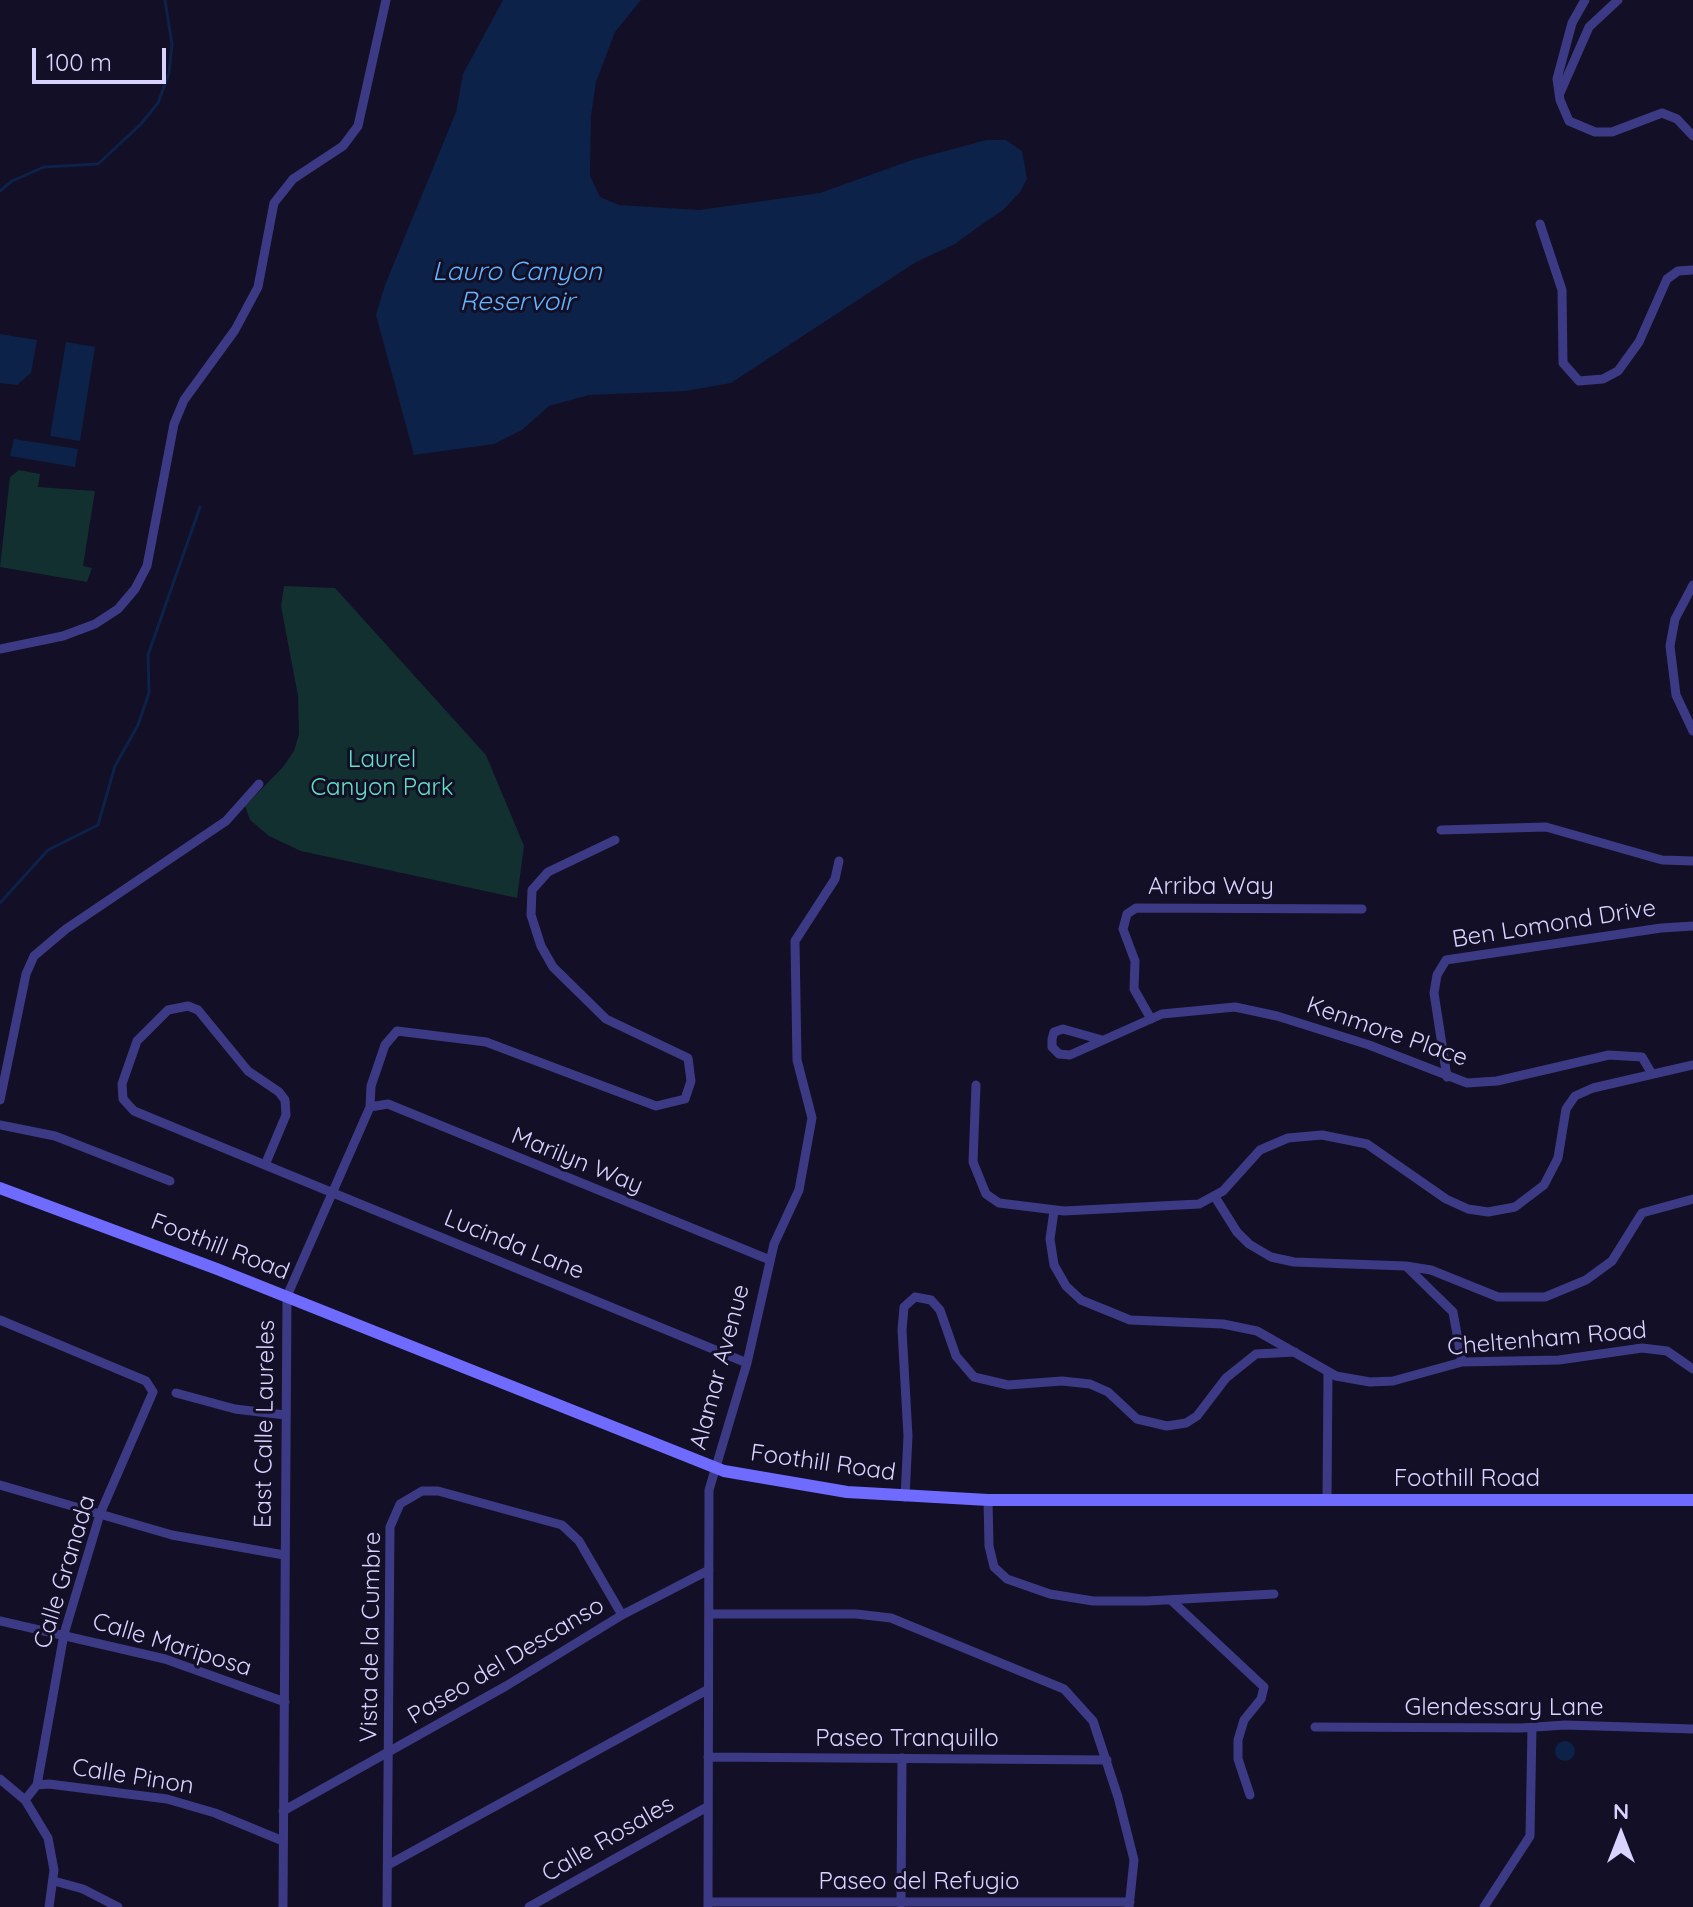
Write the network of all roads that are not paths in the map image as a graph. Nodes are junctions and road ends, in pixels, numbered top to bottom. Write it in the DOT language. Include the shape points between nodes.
graph roads {
  1 [pos="386,0"];
  2 [pos="1585,0"];
  3 [pos="1618,0"];
  4 [pos="1559,97"];
  5 [pos="1693,136"];
  6 [pos="1540,224"];
  7 [pos="1693,270"];
  8 [pos="1693,585"];
  9 [pos="0,649"];
  10 [pos="1693,731"];
  11 [pos="259,784"];
  12 [pos="1441,830"];
  13 [pos="615,840"];
  14 [pos="839,861"];
  15 [pos="1693,861"];
  16 [pos="1362,909"];
  17 [pos="1693,926"];
  18 [pos="1151,1019"];
  19 [pos="1102,1040"];
  20 [pos="1693,1065"];
  21 [pos="1652,1074"];
  22 [pos="1447,1077"];
  23 [pos="976,1085"];
  24 [pos="0,1100"];
  25 [pos="370,1107"];
  26 [pos="0,1125"];
  27 [pos="265,1165"];
  28 [pos="170,1181"];
  29 [pos="0,1188"];
  30 [pos="331,1192"];
  31 [pos="1215,1197"];
  32 [pos="1693,1199"];
  33 [pos="1054,1211"];
  34 [pos="770,1260"];
  35 [pos="1406,1266"];
  36 [pos="287,1296"];
  37 [pos="0,1320"];
  38 [pos="1298,1353"];
  39 [pos="1462,1362"];
  40 [pos="747,1363"];
  41 [pos="1693,1369"];
  42 [pos="1328,1372"];
  43 [pos="176,1393"];
  44 [pos="285,1415"];
  45 [pos="714,1468"];
  46 [pos="0,1485"];
  47 [pos="905,1497"];
  48 [pos="988,1500"];
  49 [pos="1327,1500"];
  50 [pos="1693,1500"];
  51 [pos="100,1514"];
  52 [pos="284,1555"];
  53 [pos="709,1570"];
  54 [pos="1274,1594"];
  55 [pos="1172,1601"];
  56 [pos="709,1614"];
  57 [pos="622,1615"];
  58 [pos="0,1621"];
  59 [pos="64,1634"];
  60 [pos="707,1690"];
  61 [pos="285,1702"];
  62 [pos="1315,1727"];
  63 [pos="1532,1727"];
  64 [pos="1693,1729"];
  65 [pos="389,1753"];
  66 [pos="708,1757"];
  67 [pos="902,1758"];
  68 [pos="1107,1760"];
  69 [pos="0,1779"];
  70 [pos="37,1785"];
  71 [pos="1250,1795"];
  72 [pos="25,1800"];
  73 [pos="707,1807"];
  74 [pos="283,1811"];
  75 [pos="283,1841"];
  76 [pos="388,1865"];
  77 [pos="54,1881"];
  78 [pos="708,1904"];
  79 [pos="900,1904"];
  80 [pos="1130,1904"];
  81 [pos="49,1907"];
  82 [pos="118,1907"];
  83 [pos="283,1907"];
  84 [pos="387,1907"];
  85 [pos="529,1907"];
  86 [pos="1484,1907"];
  1 -- 9 [label="street" via="358,126 343,146 293,179 274,203 254,297 184,400 174,424 140,580 118,609 95,624"];
  2 -- 4 [label="street" via="1560,61"];
  3 -- 4 [label="street" via="1589,27"];
  4 -- 5 [label="street" via="1565,115 1577,126 1612,132 1662,113 1677,119"];
  6 -- 7 [label="street" via="1562,290 1563,363 1579,381 1603,379 1618,371 1639,342 1667,279"];
  8 -- 10 [label="street" via="1675,619 1670,646 1676,695"];
  11 -- 24 [label="street" via="226,821 34,956"];
  12 -- 15 [label="street" via="1546,827 1662,860"];
  13 -- 25 [label="street, East Calle Laureles" via="548,872 532,890 531,915 553,967 606,1019 688,1058 691,1081 685,1099 656,1106 486,1042 397,1031 385,1045"];
  14 -- 34 [label="street, Alamar Avenue" via="835,879 795,941 797,1060 812,1118 799,1190"];
  16 -- 18 [label="street, Arriba Way" via="1136,908 1125,918 1123,929 1135,961 1134,989"];
  17 -- 22 [label="street, Ben Lomond Drive" via="1446,960 1434,993"];
  18 -- 19 [label="street, Kenmore Place"];
  18 -- 22 [label="street, Kenmore Place" via="1207,1007 1258,1011 1369,1045"];
  19 -- 19 [label="street, Kenmore Place" via="1063,1029 1054,1032 1052,1047 1070,1055"];
  20 -- 21 [label="street"];
  21 -- 22 [label="street, Kenmore Place" via="1642,1057 1609,1055 1497,1081 1467,1083"];
  21 -- 31 [label="street" via="1575,1096 1566,1109 1552,1172 1537,1193 1506,1210 1462,1207 1381,1151 1322,1135 1288,1138 1260,1150"];
  23 -- 33 [label="street" via="973,1162 986,1194 999,1203"];
  25 -- 30 [label="street, East Calle Laureles"];
  25 -- 34 [label="street, Marilyn Way" via="388,1104"];
  26 -- 28 [label="street" via="55,1136"];
  27 -- 27 [label="street, Lucinda Lane" via="126,1104 121,1089 131,1053 146,1028 168,1010 183,1005 198,1010 242,1065 282,1096 286,1115"];
  27 -- 30 [label="street, Lucinda Lane"];
  29 -- 36 [label="main road, Foothill Road"];
  30 -- 36 [label="street, East Calle Laureles"];
  30 -- 40 [label="street, Lucinda Lane"];
  31 -- 33 [label="street" via="1199,1204"];
  31 -- 35 [label="street" via="1243,1238 1271,1257"];
  32 -- 35 [label="street" via="1642,1213 1612,1261 1586,1280 1545,1297 1498,1297 1431,1270"];
  33 -- 38 [label="street, Cheltenham Road" via="1054,1265 1066,1286 1091,1305 1149,1323 1241,1326 1273,1336"];
  34 -- 40 [label="street, Alamar Avenue"];
  35 -- 39 [label="street" via="1453,1312"];
  36 -- 44 [label="street, East Calle Laureles"];
  36 -- 45 [label="main road, Foothill Road"];
  37 -- 51 [label="street, Calle Granada" via="152,1387"];
  38 -- 42 [label="street, Cheltenham Road"];
  38 -- 47 [label="street" via="1256,1354 1226,1378 1197,1416 1167,1426 1137,1419 1108,1392 1090,1384 1008,1385 974,1377 956,1356 940,1310 931,1300 915,1297 904,1307 902,1330 908,1436"];
  39 -- 41 [label="street, Cheltenham Road" via="1559,1360 1642,1348 1667,1351"];
  39 -- 42 [label="street, Cheltenham Road" via="1381,1382"];
  40 -- 45 [label="street, Alamar Avenue"];
  42 -- 49 [label="street"];
  43 -- 44 [label="street" via="235,1409"];
  44 -- 52 [label="street, East Calle Laureles"];
  45 -- 47 [label="main road, Foothill Road"];
  45 -- 53 [label="street, Alamar Avenue"];
  46 -- 51 [label="street"];
  47 -- 48 [label="main road, Foothill Road"];
  48 -- 49 [label="main road, Foothill Road"];
  48 -- 55 [label="street" via="990,1555 1002,1576 1066,1598"];
  49 -- 50 [label="main road, Foothill Road"];
  51 -- 52 [label="street" via="210,1544"];
  51 -- 59 [label="street, Calle Granada"];
  52 -- 61 [label="street, East Calle Laureles"];
  53 -- 56 [label="street, Alamar Avenue"];
  53 -- 57 [label="street, Paseo del Descanso"];
  54 -- 55 [label="street"];
  55 -- 71 [label="street" via="1260,1683 1263,1695 1244,1720 1238,1740 1238,1759"];
  56 -- 60 [label="street, Alamar Avenue"];
  56 -- 68 [label="street" via="871,1615 905,1622 1064,1689 1088,1712"];
  57 -- 65 [label="street, Paseo del Descanso"];
  57 -- 65 [label="street, Vista de la Cumbre" via="579,1541 562,1525 438,1491 406,1498 390,1527"];
  58 -- 59 [label="street, Calle Mariposa"];
  59 -- 61 [label="street, Calle Mariposa" via="165,1659"];
  59 -- 70 [label="street, Calle Granada"];
  60 -- 66 [label="street, Alamar Avenue"];
  60 -- 76 [label="street"];
  61 -- 74 [label="street, East Calle Laureles"];
  62 -- 63 [label="street, Glendessary Lane"];
  63 -- 64 [label="street, Glendessary Lane"];
  63 -- 86 [label="street" via="1530,1836"];
  65 -- 74 [label="street, Paseo del Descanso"];
  65 -- 76 [label="street, Vista de la Cumbre"];
  66 -- 67 [label="street, Paseo Tranquillo"];
  66 -- 73 [label="street, Alamar Avenue"];
  67 -- 68 [label="street, Paseo Tranquillo"];
  67 -- 79 [label="street"];
  68 -- 80 [label="street" via="1132,1844"];
  69 -- 72 [label="street"];
  70 -- 72 [label="street, Calle Pinon"];
  70 -- 75 [label="street, Calle Pinon" via="167,1799"];
  72 -- 77 [label="street" via="48,1838"];
  73 -- 78 [label="street, Alamar Avenue"];
  73 -- 85 [label="street, Calle Rosales"];
  74 -- 75 [label="street, East Calle Laureles"];
  75 -- 83 [label="street, East Calle Laureles"];
  76 -- 84 [label="street, Vista de la Cumbre"];
  77 -- 81 [label="street"];
  77 -- 82 [label="street"];
  78 -- 79 [label="street, Paseo del Refugio"];
  79 -- 80 [label="street, Paseo del Refugio"];
}
